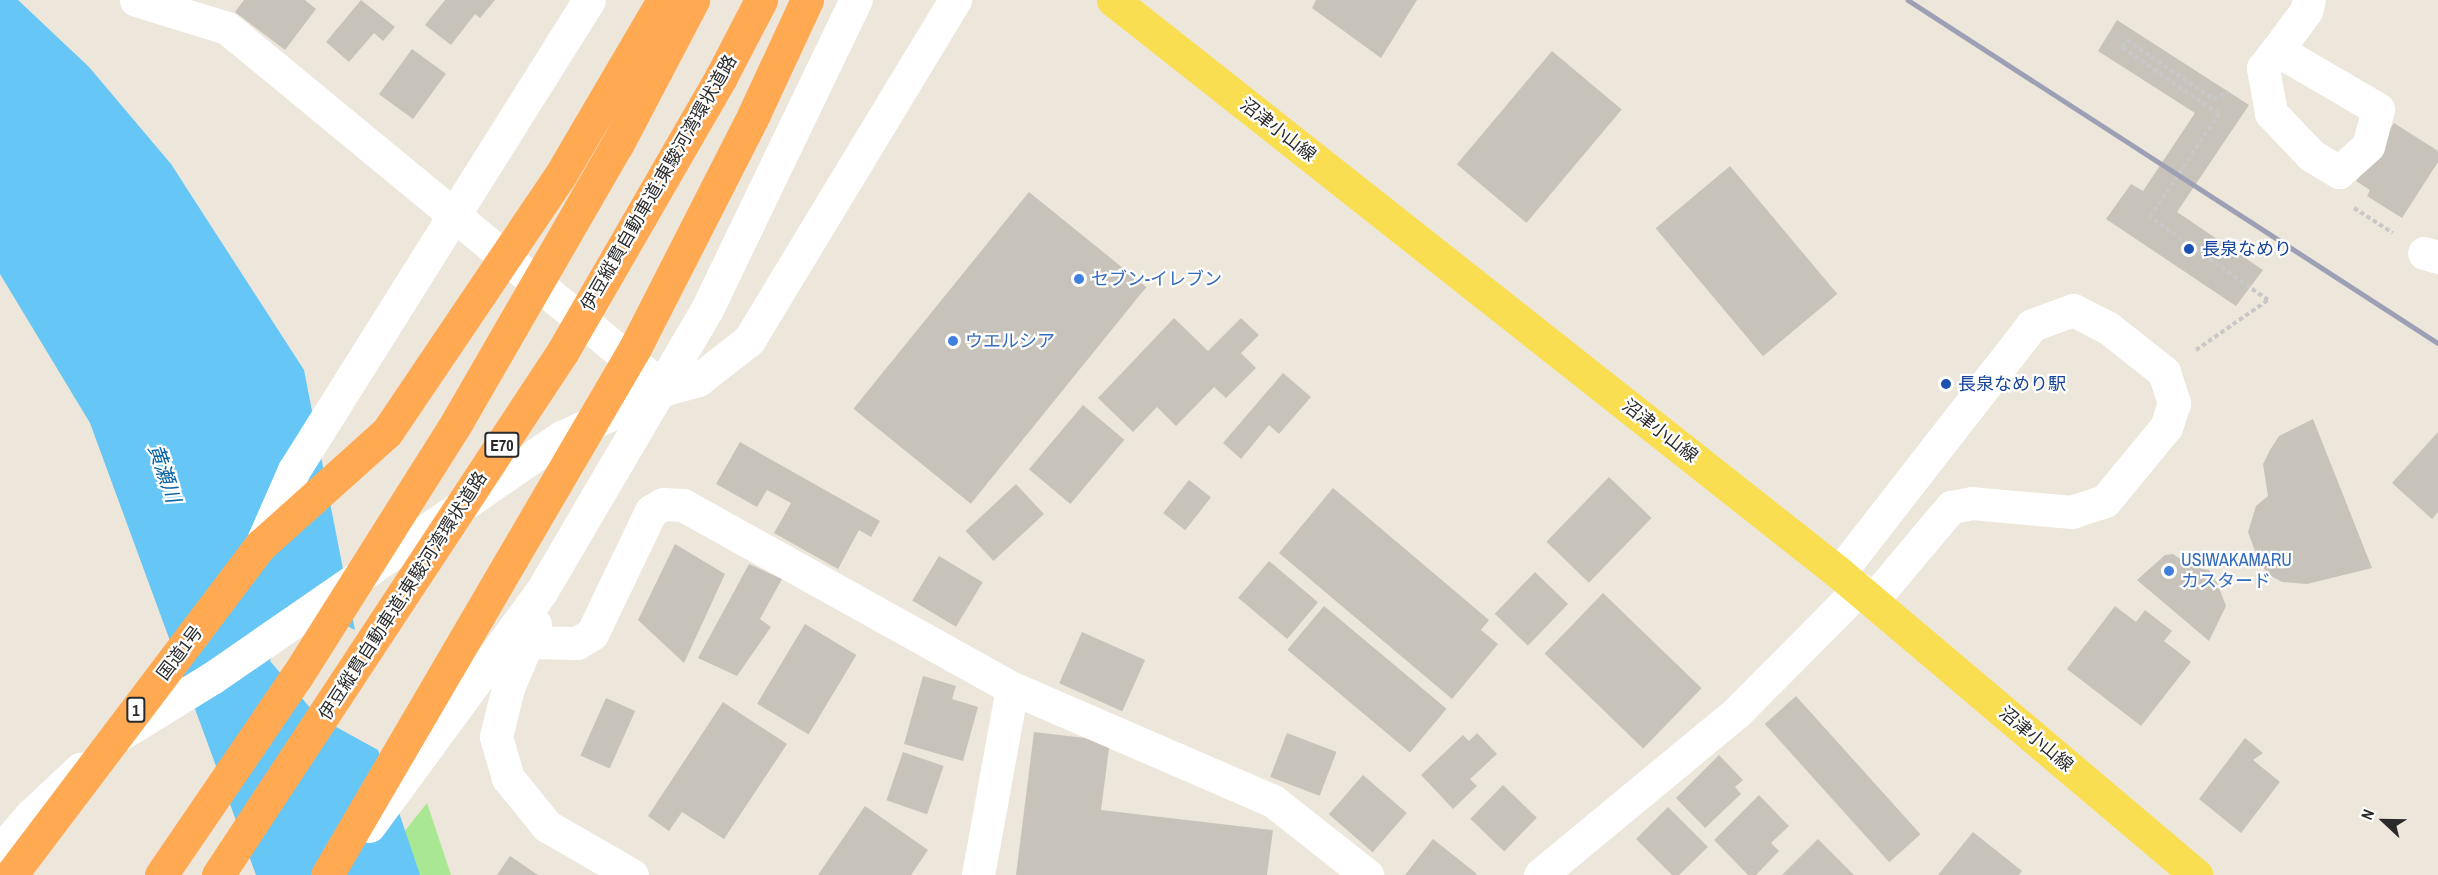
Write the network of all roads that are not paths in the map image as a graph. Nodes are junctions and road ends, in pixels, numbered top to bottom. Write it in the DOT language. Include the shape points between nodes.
graph roads {
  1 [pos="136,0"];
  2 [pos="590,0"];
  3 [pos="663,0"];
  4 [pos="693,0"];
  5 [pos="760,0"];
  6 [pos="807,0"];
  7 [pos="856,0"];
  8 [pos="955,0"];
  9 [pos="1113,0"];
  10 [pos="2309,0"];
  11 [pos="2277,50"];
  12 [pos="665,389"];
  13 [pos="562,437"];
  14 [pos="261,545"];
  15 [pos="1857,587"];
  16 [pos="526,642"];
  17 [pos="1012,688"];
  18 [pos="0,851"];
  19 [pos="11,875"];
  20 [pos="161,875"];
  21 [pos="218,875"];
  22 [pos="327,875"];
  23 [pos="333,875"];
  24 [pos="632,875"];
  25 [pos="978,875"];
  26 [pos="1367,875"];
  27 [pos="1540,875"];
  28 [pos="2196,875"];
  1 -- 12 [label="street" via="227,28"];
  2 -- 14 [label="street" via="294,470"];
  3 -- 14 [label="highway, 国道1号" via="561,174 387,432"];
  4 -- 20 [label="highway" via="617,145 458,420 297,676"];
  5 -- 21 [label="highway, 伊豆縦貫自動車道;東駿河湾環状道路 / E70" via="722,77 563,351"];
  6 -- 22 [label="highway" via="635,348"];
  7 -- 23 [label="street" via="707,309 541,592"];
  8 -- 12 [label="street" via="748,340 698,380"];
  9 -- 15 [label="main road, 沼津小山線"];
  10 -- 11 [label="street" via="2306,11"];
  12 -- 13 [label="street"];
  13 -- 16 [label="street" via="585,484 585,513 571,555"];
  13 -- 18 [label="street" via="212,678 106,744 30,816"];
  14 -- 19 [label="highway, 国道1号 / 1"];
  15 -- 15 [label="street" via="1951,507 1972,503 2072,512 2105,501 2166,427 2174,403 2164,372 2107,327 2073,310 2032,325"];
  15 -- 27 [label="street" via="1736,713"];
  15 -- 28 [label="main road, 沼津小山線"];
  16 -- 17 [label="street" via="577,644 592,634 651,511 663,504 683,505"];
  16 -- 24 [label="street" via="508,688 496,737 508,778 547,826"];
  17 -- 25 [label="street"];
  17 -- 26 [label="street" via="1273,801"];
}
